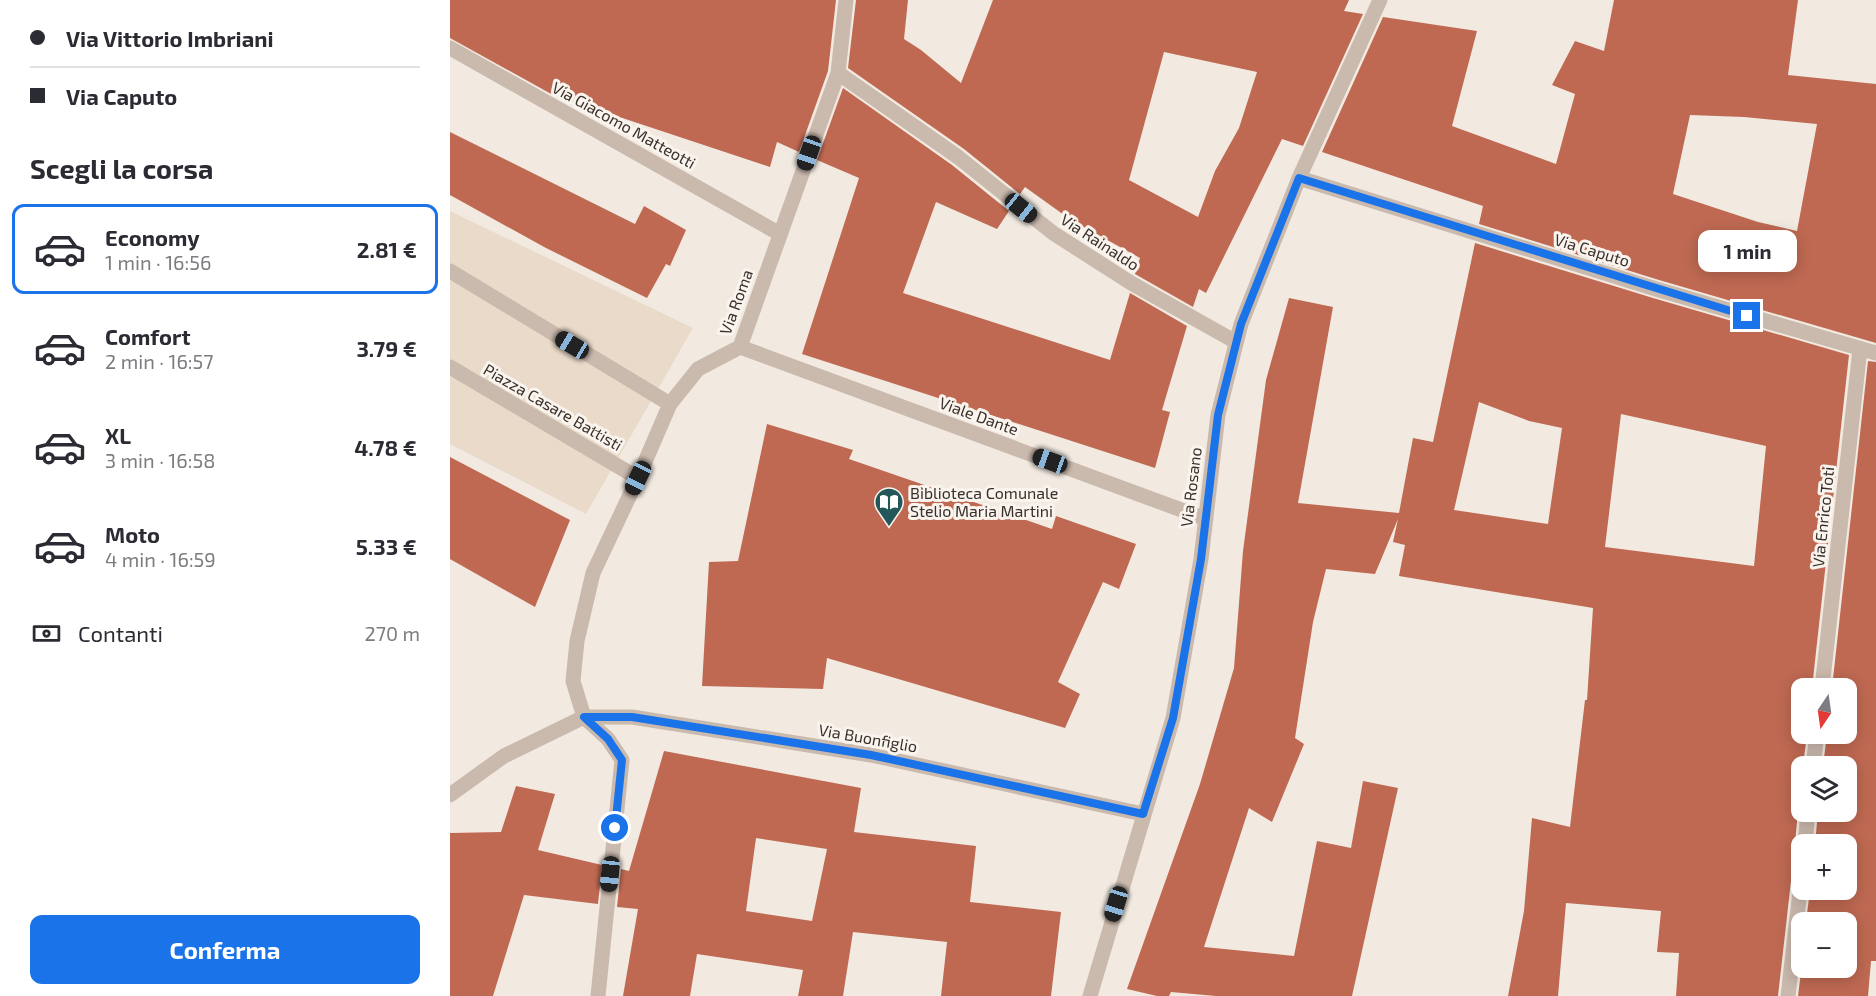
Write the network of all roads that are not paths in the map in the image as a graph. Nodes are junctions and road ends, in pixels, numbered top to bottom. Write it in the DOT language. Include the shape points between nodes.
graph roads {
  1 [pos="846,0"];
  2 [pos="1380,0"];
  3 [pos="450,48"];
  4 [pos="838,73"];
  5 [pos="1299,178"];
  6 [pos="780,234"];
  7 [pos="450,271"];
  8 [pos="1236,342"];
  9 [pos="740,347"];
  10 [pos="1860,349"];
  11 [pos="1876,353"];
  12 [pos="450,367"];
  13 [pos="670,404"];
  14 [pos="638,478"];
  15 [pos="1206,519"];
  16 [pos="1823,678"];
  17 [pos="584,717"];
  18 [pos="450,795"];
  19 [pos="1143,814"];
  20 [pos="1799,900"];
  21 [pos="598,996"];
  22 [pos="1090,996"];
  23 [pos="1788,996"];
  1 -- 4 [label="street, Via Roma"];
  2 -- 5 [label="street, Via Rosano"];
  3 -- 6 [label="street, Via Giacomo Matteotti"];
  4 -- 6 [label="street, Via Roma"];
  4 -- 8 [label="street, Via Rainaldo" via="958,157 1053,233 1131,284"];
  5 -- 8 [label="street, Via Rosano"];
  5 -- 10 [label="street, Via Caputo"];
  6 -- 9 [label="street, Via Roma"];
  7 -- 13 [label="street"];
  8 -- 15 [label="street, Via Rosano" via="1218,415"];
  9 -- 13 [label="street, Via Roma" via="698,369"];
  9 -- 15 [label="street, Viale Dante"];
  10 -- 11 [label="street, Via Caputo"];
  10 -- 16 [label="street, Via Enrico Toti"];
  12 -- 14 [label="street, Piazza Casare Battisti"];
  13 -- 14 [label="street, Via Roma"];
  14 -- 17 [label="street, Via Roma" via="593,573 577,641 573,681"];
  15 -- 19 [label="street, Via Rosano" via="1173,718"];
  17 -- 18 [label="street" via="504,756"];
  17 -- 19 [label="street, Via Buonfiglio" via="632,717 871,755"];
  17 -- 21 [label="street" via="608,739 622,760"];
  19 -- 22 [label="street, Via Rosano"];
  20 -- 23 [label="street"];
}
